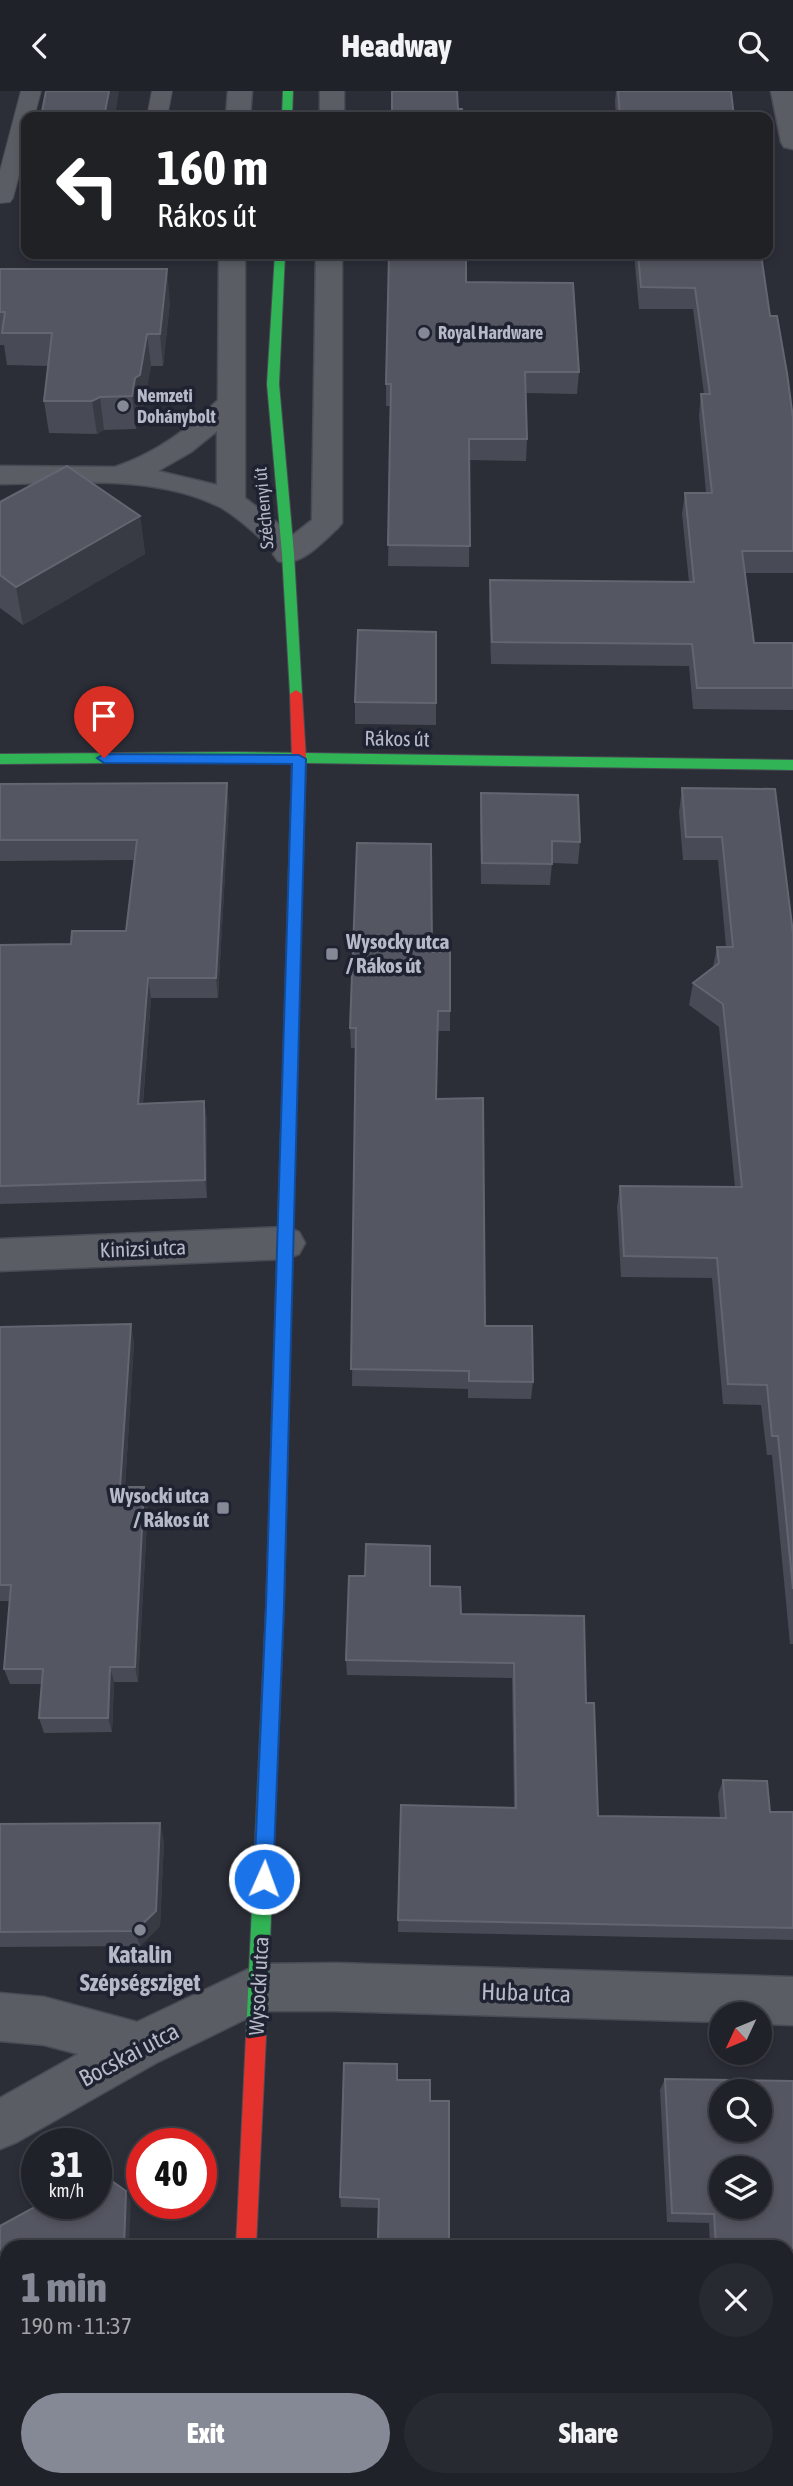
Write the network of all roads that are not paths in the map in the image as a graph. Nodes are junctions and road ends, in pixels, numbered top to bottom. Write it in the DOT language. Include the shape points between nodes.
graph roads {
  1 [pos="30,91"];
  2 [pos="162,91"];
  3 [pos="240,91"];
  4 [pos="288,91"];
  5 [pos="332,91"];
  6 [pos="783,91"];
  7 [pos="25,112"];
  8 [pos="158,112"];
  9 [pos="239,112"];
  10 [pos="287,112"];
  11 [pos="332,112"];
  12 [pos="21,127"];
  13 [pos="793,142"];
  14 [pos="3,198"];
  15 [pos="232,259"];
  16 [pos="280,259"];
  17 [pos="329,259"];
  18 [pos="230,403"];
  19 [pos="120,475"];
  20 [pos="6,488"];
  21 [pos="231,501"];
  22 [pos="287,549"];
  23 [pos="0,759"];
  24 [pos="299,759"];
  25 [pos="793,765"];
  26 [pos="286,1243"];
  27 [pos="0,1255"];
  28 [pos="259,1988"];
  29 [pos="793,2001"];
  30 [pos="0,2017"];
  31 [pos="139,2046"];
  32 [pos="0,2125"];
  33 [pos="246,2240"];
  1 -- 7 [label="lane"];
  2 -- 8 [label="lane"];
  3 -- 9 [label="street"];
  4 -- 10 [label="street"];
  5 -- 11 [label="street"];
  6 -- 13 [label="street"];
  12 -- 14 [label="lane"];
  15 -- 18 [label="street"];
  16 -- 22 [label="street, Széchenyi út" via="273,384"];
  17 -- 22 [label="street" via="327,523"];
  18 -- 19 [label="street" via="175,453"];
  18 -- 21 [label="street"];
  19 -- 20 [label="street" via="60,474"];
  19 -- 21 [label="street" via="210,492"];
  21 -- 22 [label="street"];
  22 -- 24 [label="street, Széchenyi út"];
  23 -- 24 [label="street, Rákos út"];
  24 -- 25 [label="street, Rákos út"];
  24 -- 26 [label="street, Wysocki utca"];
  26 -- 27 [label="street, Kinizsi utca"];
  26 -- 28 [label="street, Wysocki utca"];
  28 -- 29 [label="street, Huba utca"];
  28 -- 31 [label="street, Bocskai utca"];
  28 -- 33 [label="street, Wysocki utca"];
  30 -- 31 [label="street" via="44,2021"];
  31 -- 32 [label="street, Bocskai utca"];
}
